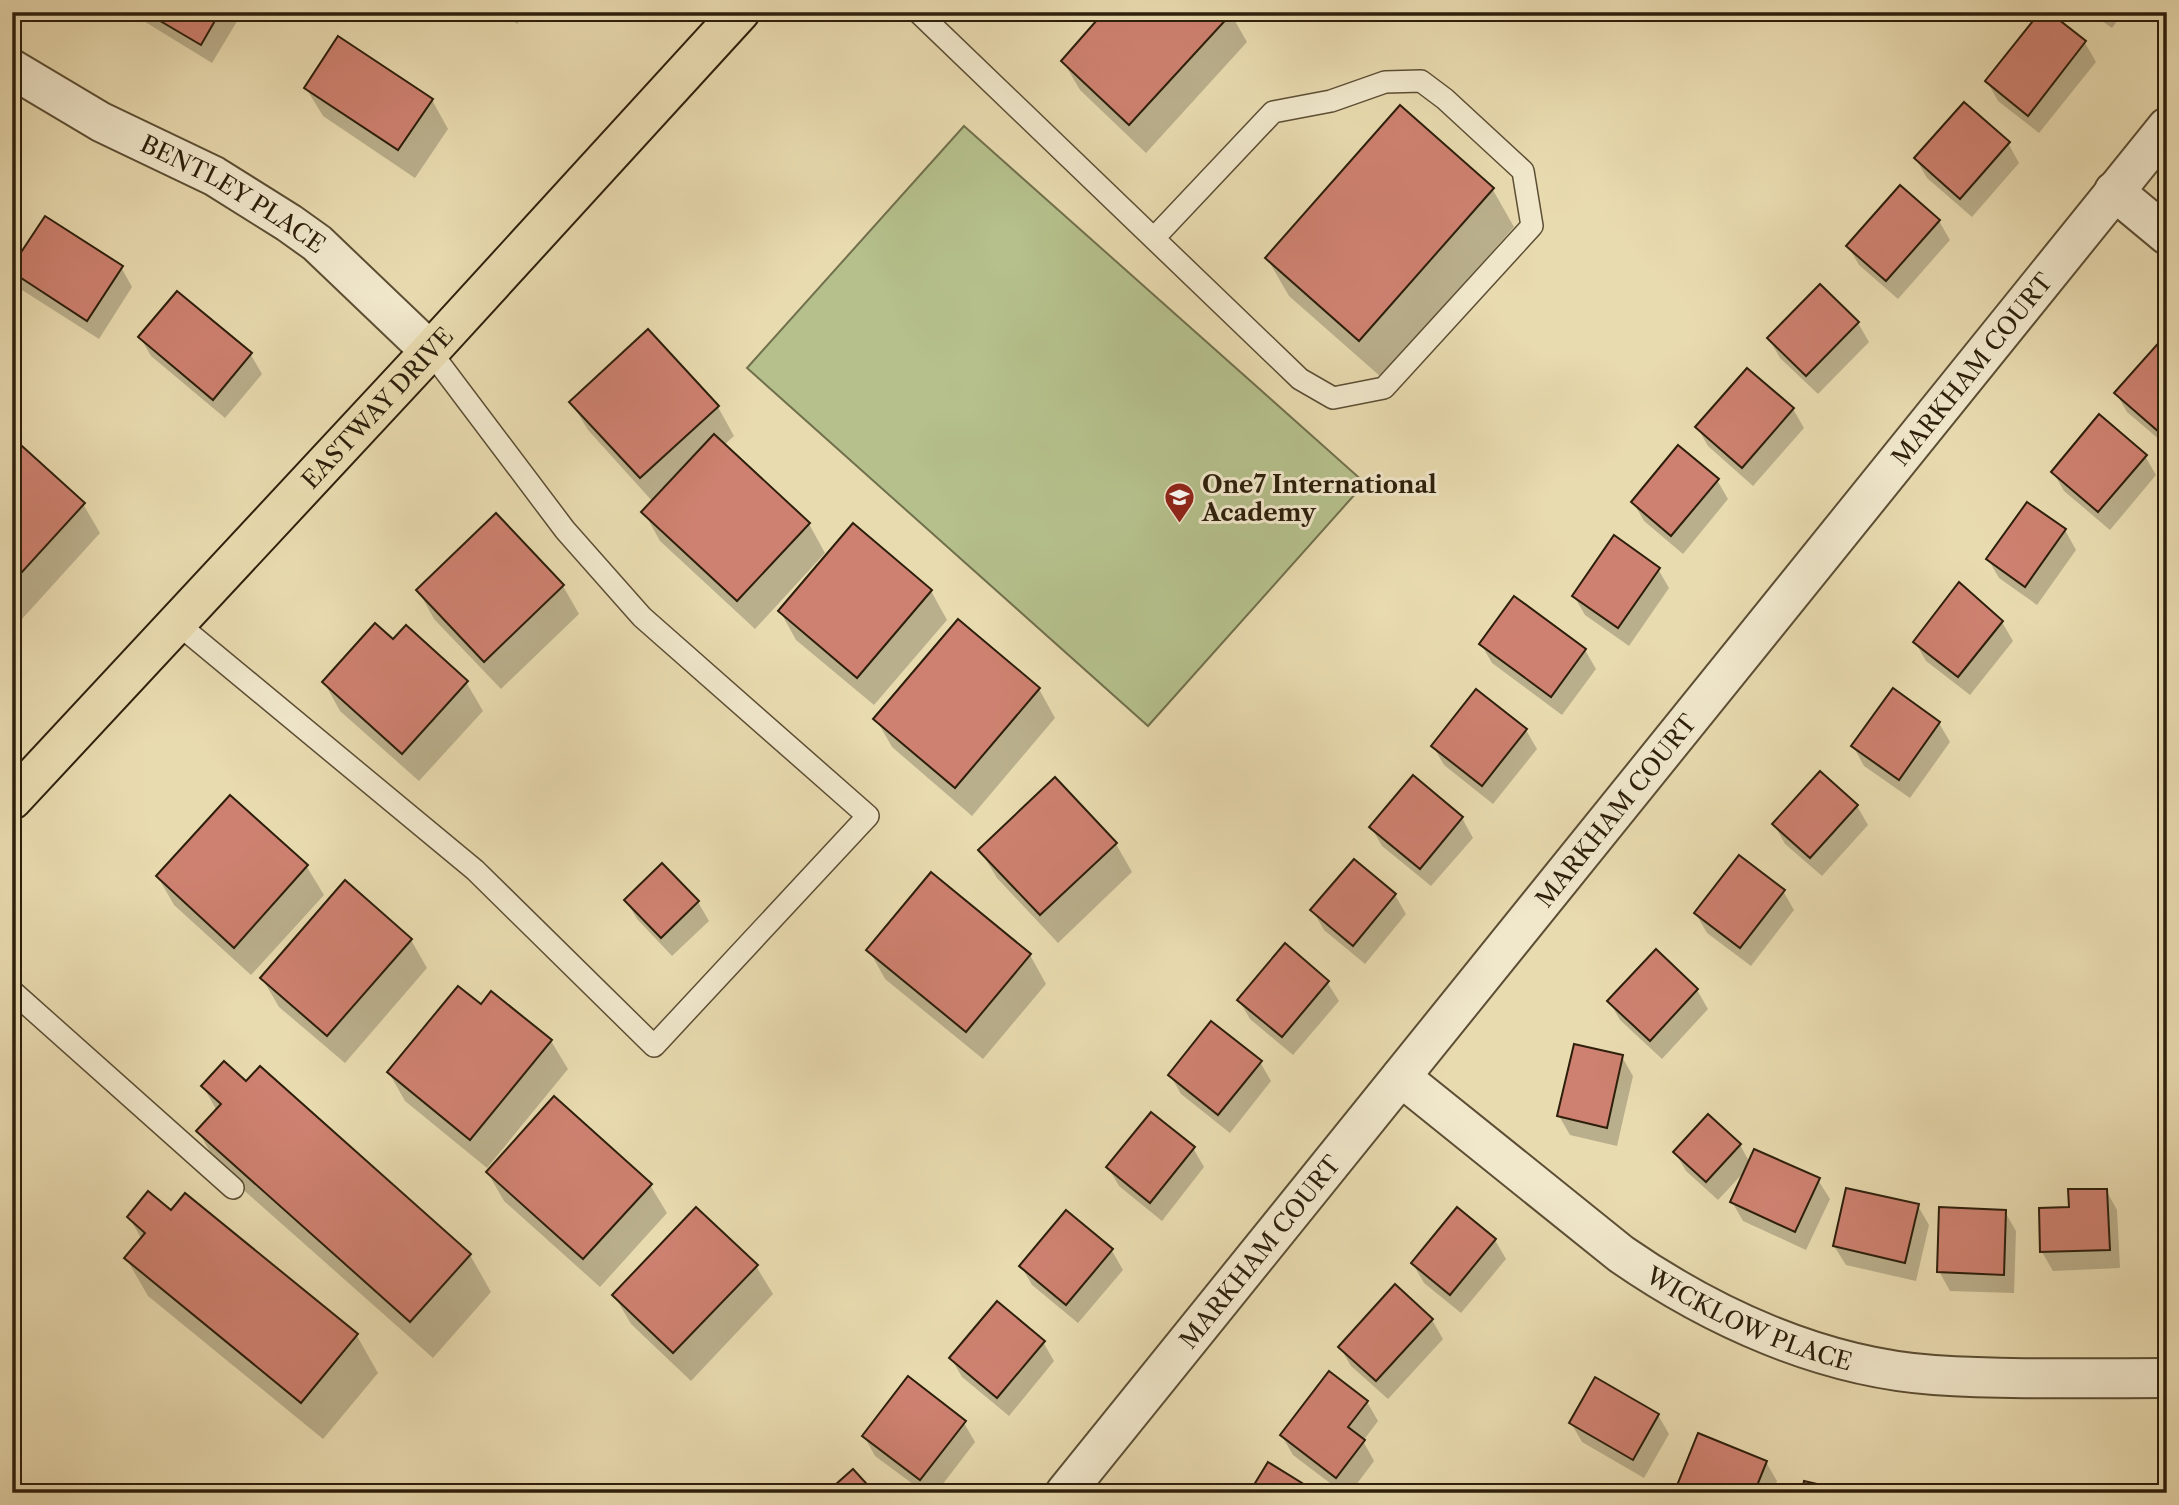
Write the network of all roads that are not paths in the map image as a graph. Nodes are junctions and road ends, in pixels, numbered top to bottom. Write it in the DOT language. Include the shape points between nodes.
graph roads {
  1 [pos="740,12"];
  2 [pos="918,12"];
  3 [pos="12,69"];
  4 [pos="2167,127"];
  5 [pos="2115,191"];
  6 [pos="2167,234"];
  7 [pos="1155,237"];
  8 [pos="430,351"];
  9 [pos="178,624"];
  10 [pos="12,800"];
  11 [pos="12,991"];
  12 [pos="1401,1077"];
  13 [pos="233,1188"];
  14 [pos="2167,1378"];
  15 [pos="1065,1493"];
  1 -- 8 [label="main road, EASTWAY DRIVE"];
  2 -- 7 [label="lane"];
  3 -- 8 [label="street, BENTLEY PLACE" via="101,122 214,176 289,223 317,243"];
  4 -- 5 [label="street, MARKHAM COURT"];
  5 -- 6 [label="street"];
  5 -- 12 [label="street, MARKHAM COURT"];
  7 -- 7 [label="lane" via="1273,112 1331,101 1385,82 1421,81 1523,171 1532,226 1384,388 1333,398 1300,379"];
  8 -- 9 [label="main road, EASTWAY DRIVE"];
  8 -- 9 [label="lane" via="565,530 642,617 868,816 654,1046 475,870"];
  9 -- 10 [label="main road, EASTWAY DRIVE"];
  11 -- 13 [label="lane"];
  12 -- 14 [label="street, WICKLOW PLACE" via="1621,1254 1730,1319 1828,1354 1932,1374"];
  12 -- 15 [label="street, MARKHAM COURT"];
}
